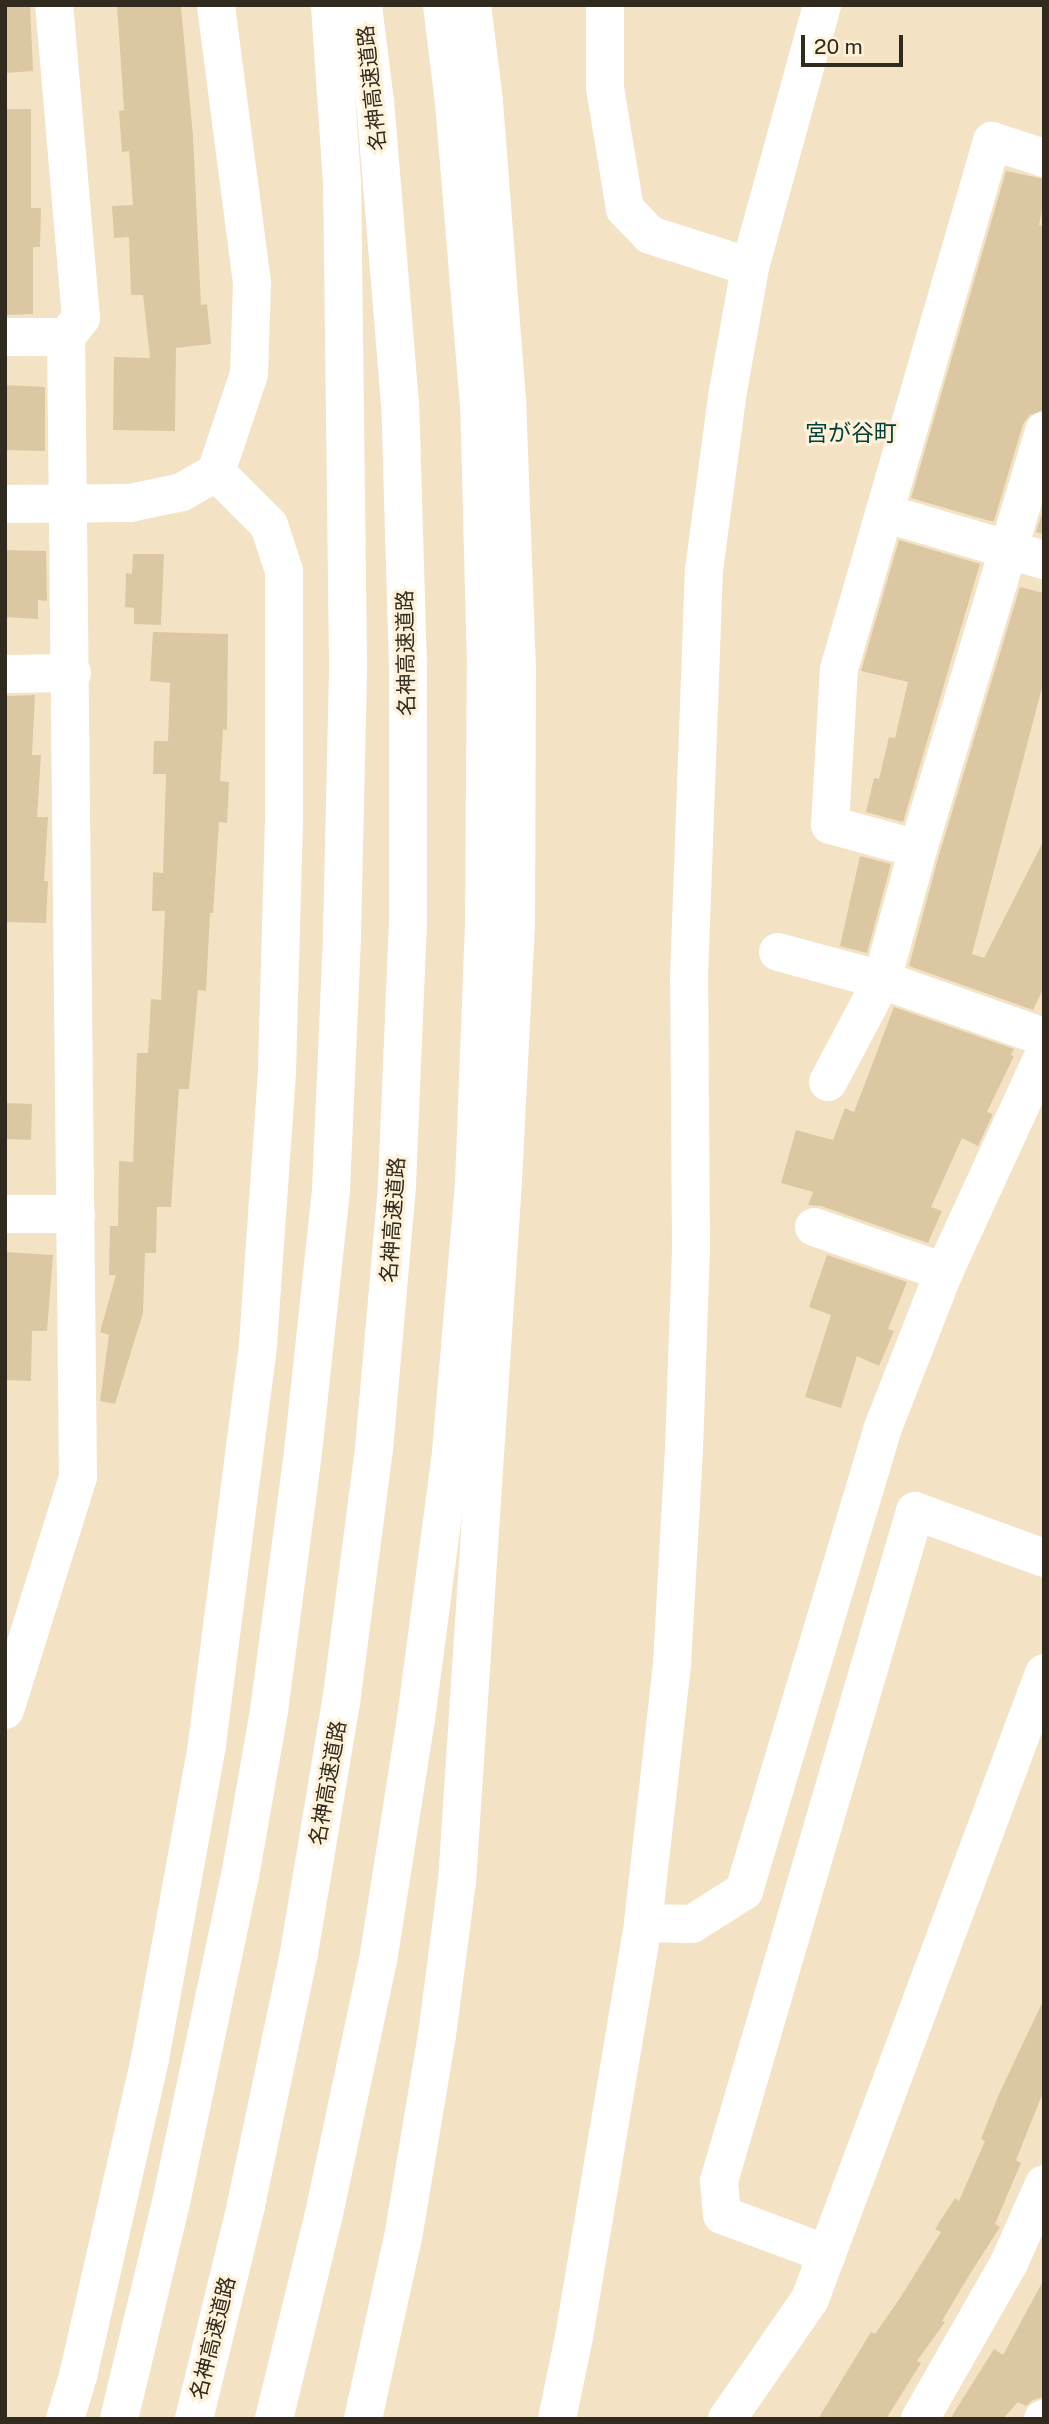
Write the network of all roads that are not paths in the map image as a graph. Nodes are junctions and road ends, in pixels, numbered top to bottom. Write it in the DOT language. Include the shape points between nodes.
graph roads {
  1 [pos="54,5"];
  2 [pos="216,5"];
  3 [pos="330,5"];
  4 [pos="363,5"];
  5 [pos="442,5"];
  6 [pos="472,5"];
  7 [pos="605,5"];
  8 [pos="822,5"];
  9 [pos="1044,158"];
  10 [pos="750,267"];
  11 [pos="5,337"];
  12 [pos="66,337"];
  13 [pos="1044,431"];
  14 [pos="216,472"];
  15 [pos="5,504"];
  16 [pos="884,513"];
  17 [pos="1026,554"];
  18 [pos="72,673"];
  19 [pos="5,674"];
  20 [pos="918,849"];
  21 [pos="778,952"];
  22 [pos="882,980"];
  23 [pos="1044,1037"];
  24 [pos="1044,1055"];
  25 [pos="828,1082"];
  26 [pos="5,1214"];
  27 [pos="76,1214"];
  28 [pos="814,1227"];
  29 [pos="944,1272"];
  30 [pos="1044,1558"];
  31 [pos="1044,1673"];
  32 [pos="5,1710"];
  33 [pos="643,1923"];
  34 [pos="1044,2183"];
  35 [pos="827,2254"];
  36 [pos="1027,2265"];
  37 [pos="65,2419"];
  38 [pos="119,2419"];
  39 [pos="194,2419"];
  40 [pos="274,2419"];
  41 [pos="363,2419"];
  42 [pos="557,2419"];
  43 [pos="727,2419"];
  44 [pos="919,2419"];
  1 -- 12 [label="main road" via="81,317"];
  2 -- 14 [label="main road" via="252,283 249,374"];
  3 -- 38 [label="main road" via="342,182 348,663 331,1190 276,1657 240,1876 172,2198"];
  4 -- 39 [label="main road, 名神高速道路" via="400,404 407,640 408,917 397,1184 374,1448 339,1716 299,1953 246,2205"];
  5 -- 40 [label="main road" via="479,406 485,625 484,926 474,1184 451,1452 378,1961"];
  6 -- 41 [label="main road" via="484,101 507,401 517,671 516,927 457,1882 404,2232"];
  7 -- 10 [label="main road" via="605,88 625,209 650,235"];
  8 -- 10 [label="main road"];
  9 -- 16 [label="main road" via="992,141"];
  10 -- 33 [label="main road" via="704,570 688,976 691,1248 684,1449 672,1664"];
  11 -- 12 [label="main road"];
  12 -- 18 [label="main road"];
  13 -- 17 [label="main road"];
  14 -- 15 [label="main road" via="182,492 130,503"];
  14 -- 37 [label="main road" via="270,525 284,571 277,1070 258,1345 207,1744 150,2059"];
  16 -- 17 [label="main road"];
  16 -- 20 [label="main road" via="839,670 830,825"];
  17 -- 20 [label="main road"];
  18 -- 19 [label="main road"];
  18 -- 27 [label="main road"];
  20 -- 22 [label="main road"];
  21 -- 22 [label="main road"];
  22 -- 23 [label="main road"];
  22 -- 25 [label="main road"];
  24 -- 29 [label="main road"];
  26 -- 27 [label="main road"];
  27 -- 32 [label="main road" via="78,1477"];
  28 -- 29 [label="main road"];
  29 -- 33 [label="main road" via="882,1430 744,1891 692,1924"];
  30 -- 35 [label="main road" via="915,1511 719,2181 722,2215"];
  31 -- 35 [label="main road"];
  33 -- 42 [label="main road"];
  34 -- 36 [label="main road"];
  35 -- 43 [label="main road" via="810,2298"];
  36 -- 44 [label="main road"];
}
